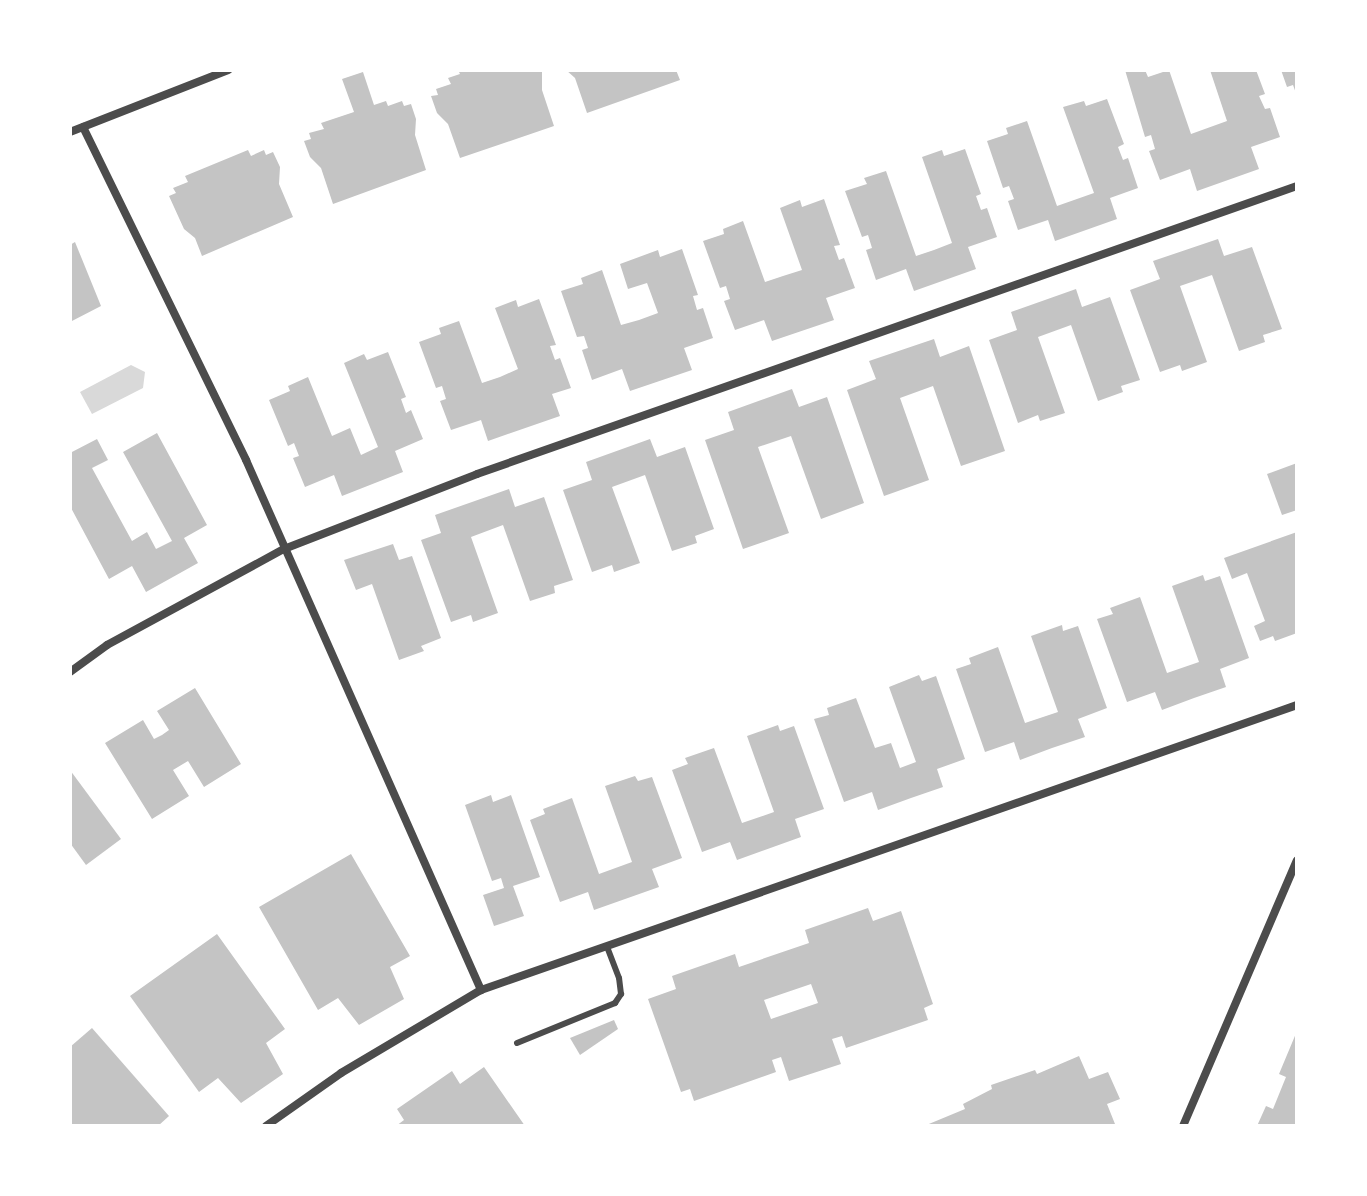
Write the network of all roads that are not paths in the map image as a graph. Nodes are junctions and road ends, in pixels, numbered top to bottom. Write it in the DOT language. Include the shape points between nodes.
graph roads {
  1 [pos="228,70"];
  2 [pos="83,127"];
  3 [pos="70,132"];
  4 [pos="1297,186"];
  5 [pos="284,549"];
  6 [pos="70,672"];
  7 [pos="1297,705"];
  8 [pos="1297,860"];
  9 [pos="607,946"];
  10 [pos="481,990"];
  11 [pos="517,1043"];
  12 [pos="266,1126"];
  13 [pos="1183,1126"];
  1 -- 2 [label="street"];
  2 -- 3 [label="street"];
  2 -- 5 [label="street"];
  4 -- 5 [label="street" via="477,474"];
  5 -- 6 [label="street" via="107,645"];
  5 -- 10 [label="street"];
  7 -- 9 [label="street"];
  8 -- 13 [label="street"];
  9 -- 10 [label="street"];
  9 -- 11 [label="lane" via="619,978 621,994 615,1003"];
  10 -- 12 [label="street" via="341,1073"];
}
